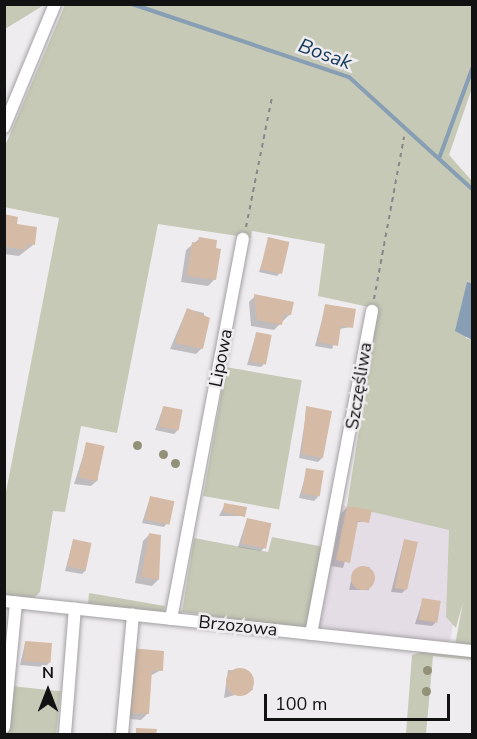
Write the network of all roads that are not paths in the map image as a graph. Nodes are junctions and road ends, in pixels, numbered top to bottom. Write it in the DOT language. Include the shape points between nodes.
graph roads {
  1 [pos="56,4"];
  2 [pos="4,127"];
  3 [pos="243,239"];
  4 [pos="372,311"];
  5 [pos="10,602"];
  6 [pos="75,608"];
  7 [pos="133,615"];
  8 [pos="171,619"];
  9 [pos="311,634"];
  10 [pos="472,651"];
  11 [pos="4,727"];
  12 [pos="65,735"];
  13 [pos="123,735"];
  1 -- 2 [label="street"];
  3 -- 8 [label="street, Lipowa"];
  4 -- 9 [label="street, Szczęśliwa"];
  5 -- 6 [label="street, Brzozowa"];
  5 -- 11 [label="street"];
  6 -- 7 [label="street, Brzozowa"];
  6 -- 12 [label="street"];
  7 -- 8 [label="street, Brzozowa"];
  7 -- 13 [label="street"];
  8 -- 9 [label="street, Brzozowa"];
  9 -- 10 [label="street, Brzozowa"];
}
